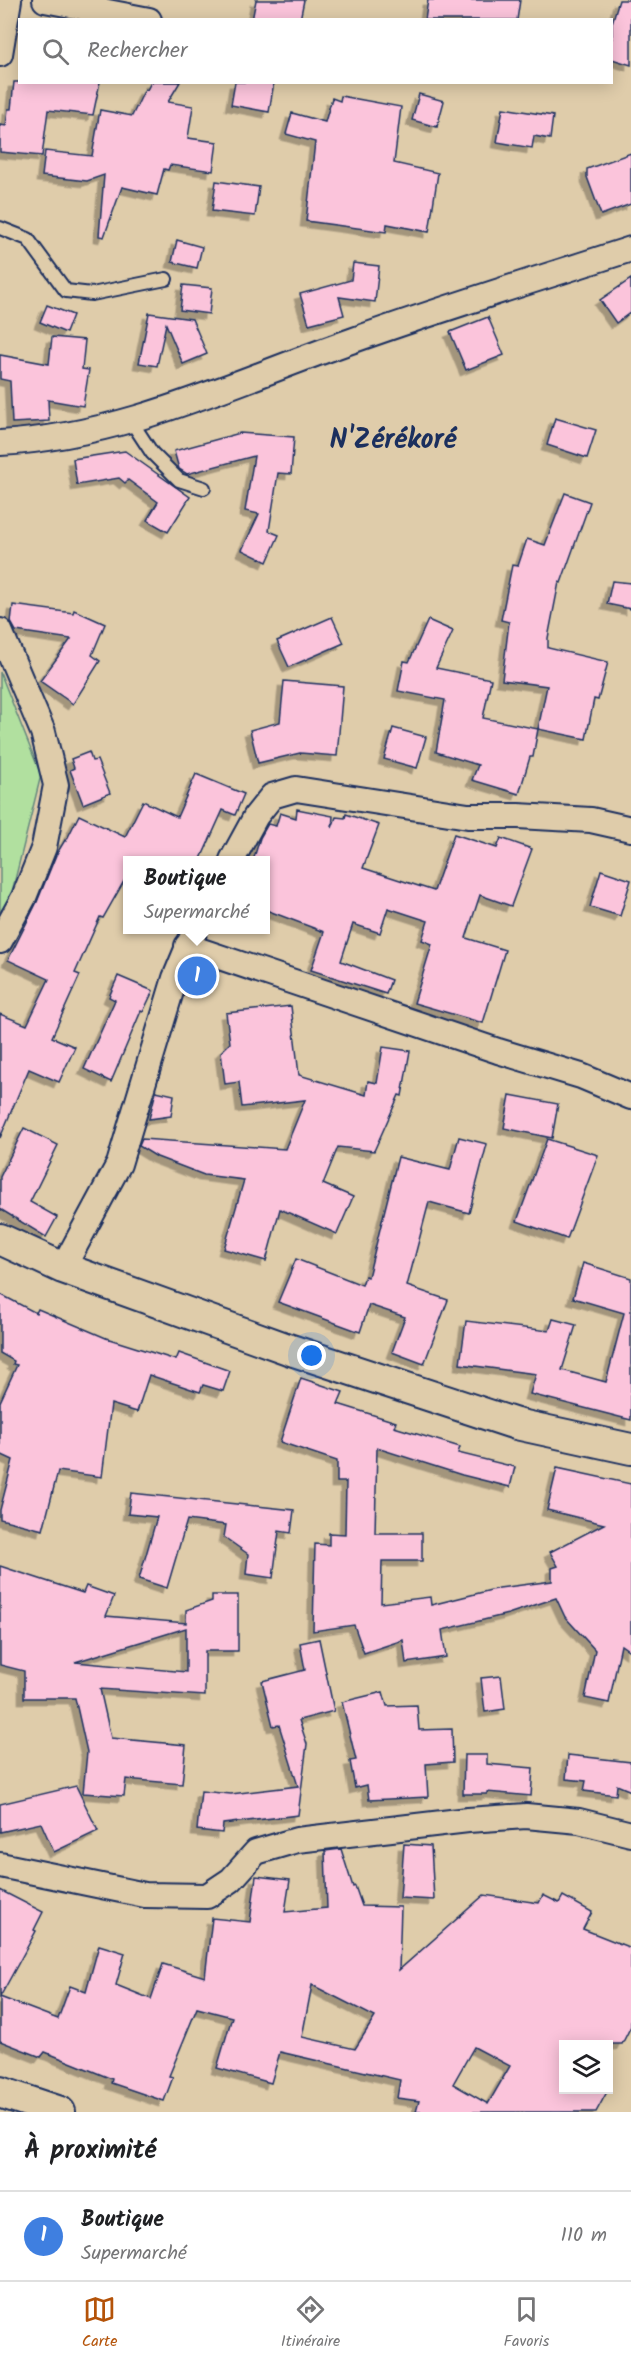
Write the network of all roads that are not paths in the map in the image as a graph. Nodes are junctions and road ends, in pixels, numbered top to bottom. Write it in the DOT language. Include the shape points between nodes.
graph roads {
  1 [pos="9,0"];
  2 [pos="45,0"];
  3 [pos="139,18"];
  4 [pos="0,54"];
  5 [pos="0,228"];
  6 [pos="631,249"];
  7 [pos="166,279"];
  8 [pos="131,421"];
  9 [pos="0,443"];
  10 [pos="204,488"];
  11 [pos="0,631"];
  12 [pos="631,829"];
  13 [pos="235,856"];
  14 [pos="191,938"];
  15 [pos="0,940"];
  16 [pos="631,1097"];
  17 [pos="0,1239"];
  18 [pos="63,1268"];
  19 [pos="631,1449"];
  20 [pos="631,1834"];
  21 [pos="0,1865"];
  22 [pos="0,2092"];
  23 [pos="60,2112"];
  1 -- 4 [label="street"];
  2 -- 3 [label="street"];
  5 -- 7 [label="lane" via="28,239 66,291 92,294"];
  6 -- 8 [label="street" via="351,341"];
  8 -- 9 [label="street" via="66,436"];
  8 -- 10 [label="lane" via="152,453 179,480"];
  11 -- 15 [label="street" via="43,732 56,785 44,847 24,897"];
  12 -- 13 [label="street" via="591,820 468,816 296,789 272,796 256,816"];
  14 -- 16 [label="street"];
  14 -- 18 [label="street" via="175,978 119,1164"];
  17 -- 18 [label="street"];
  18 -- 19 [label="street" via="288,1349 516,1424"];
  20 -- 21 [label="street" via="579,1821 526,1816 297,1840 256,1852 231,1880 207,1896 145,1895"];
  22 -- 23 [label="street"];
}
